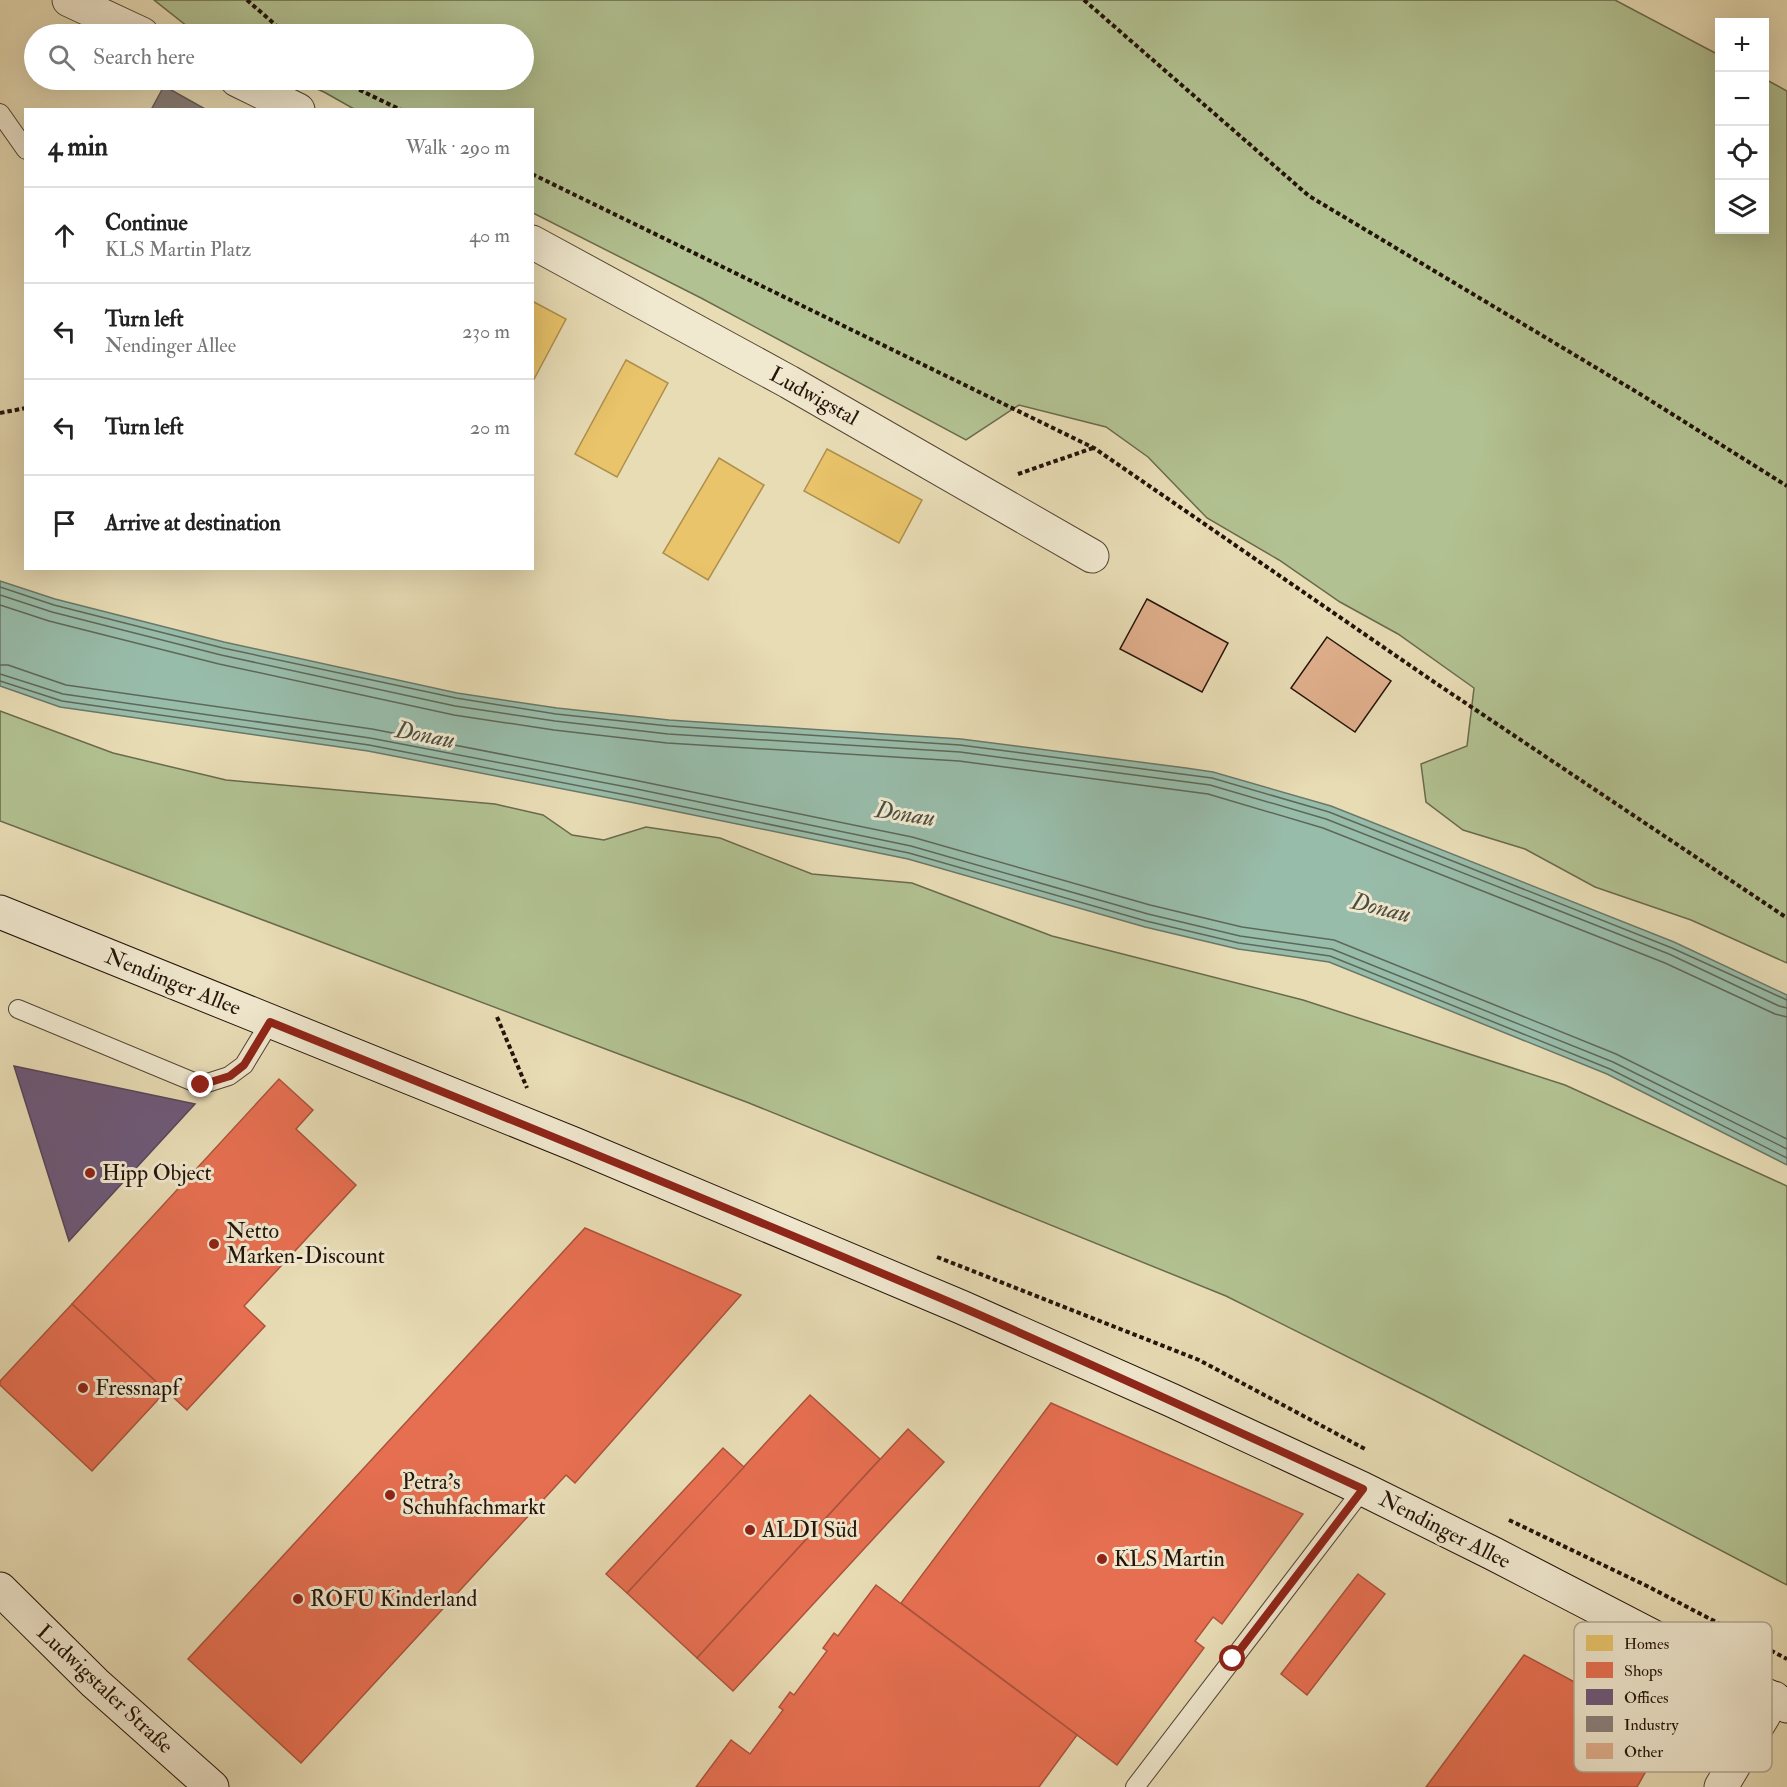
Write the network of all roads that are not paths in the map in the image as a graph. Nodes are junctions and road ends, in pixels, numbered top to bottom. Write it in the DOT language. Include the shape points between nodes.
graph roads {
  1 [pos="69,0"];
  2 [pos="121,24"];
  3 [pos="257,90"];
  4 [pos="294,108"];
  5 [pos="0,113"];
  6 [pos="24,147"];
  7 [pos="534,243"];
  8 [pos="1092,556"];
  9 [pos="0,912"];
  10 [pos="18,1009"];
  11 [pos="270,1022"];
  12 [pos="1363,1489"];
  13 [pos="0,1590"];
  14 [pos="1624,1622"];
  15 [pos="1781,1702"];
  16 [pos="1772,1715"];
  17 [pos="1732,1772"];
  18 [pos="212,1787"];
  19 [pos="1135,1787"];
  20 [pos="1721,1787"];
  1 -- 2 [label="street"];
  3 -- 4 [label="street"];
  5 -- 6 [label="lane"];
  7 -- 8 [label="street, Ludwigstal" via="789,382"];
  9 -- 11 [label="street, Nendinger Allee"];
  10 -- 11 [label="lane" via="201,1085 230,1076 244,1065"];
  11 -- 12 [label="street, Nendinger Allee" via="970,1311"];
  12 -- 14 [label="street, Nendinger Allee"];
  12 -- 19 [label="lane"];
  13 -- 18 [label="street, Ludwigstaler Straße" via="95,1683"];
  15 -- 16 [label="street"];
  17 -- 20 [label="street"];
}
